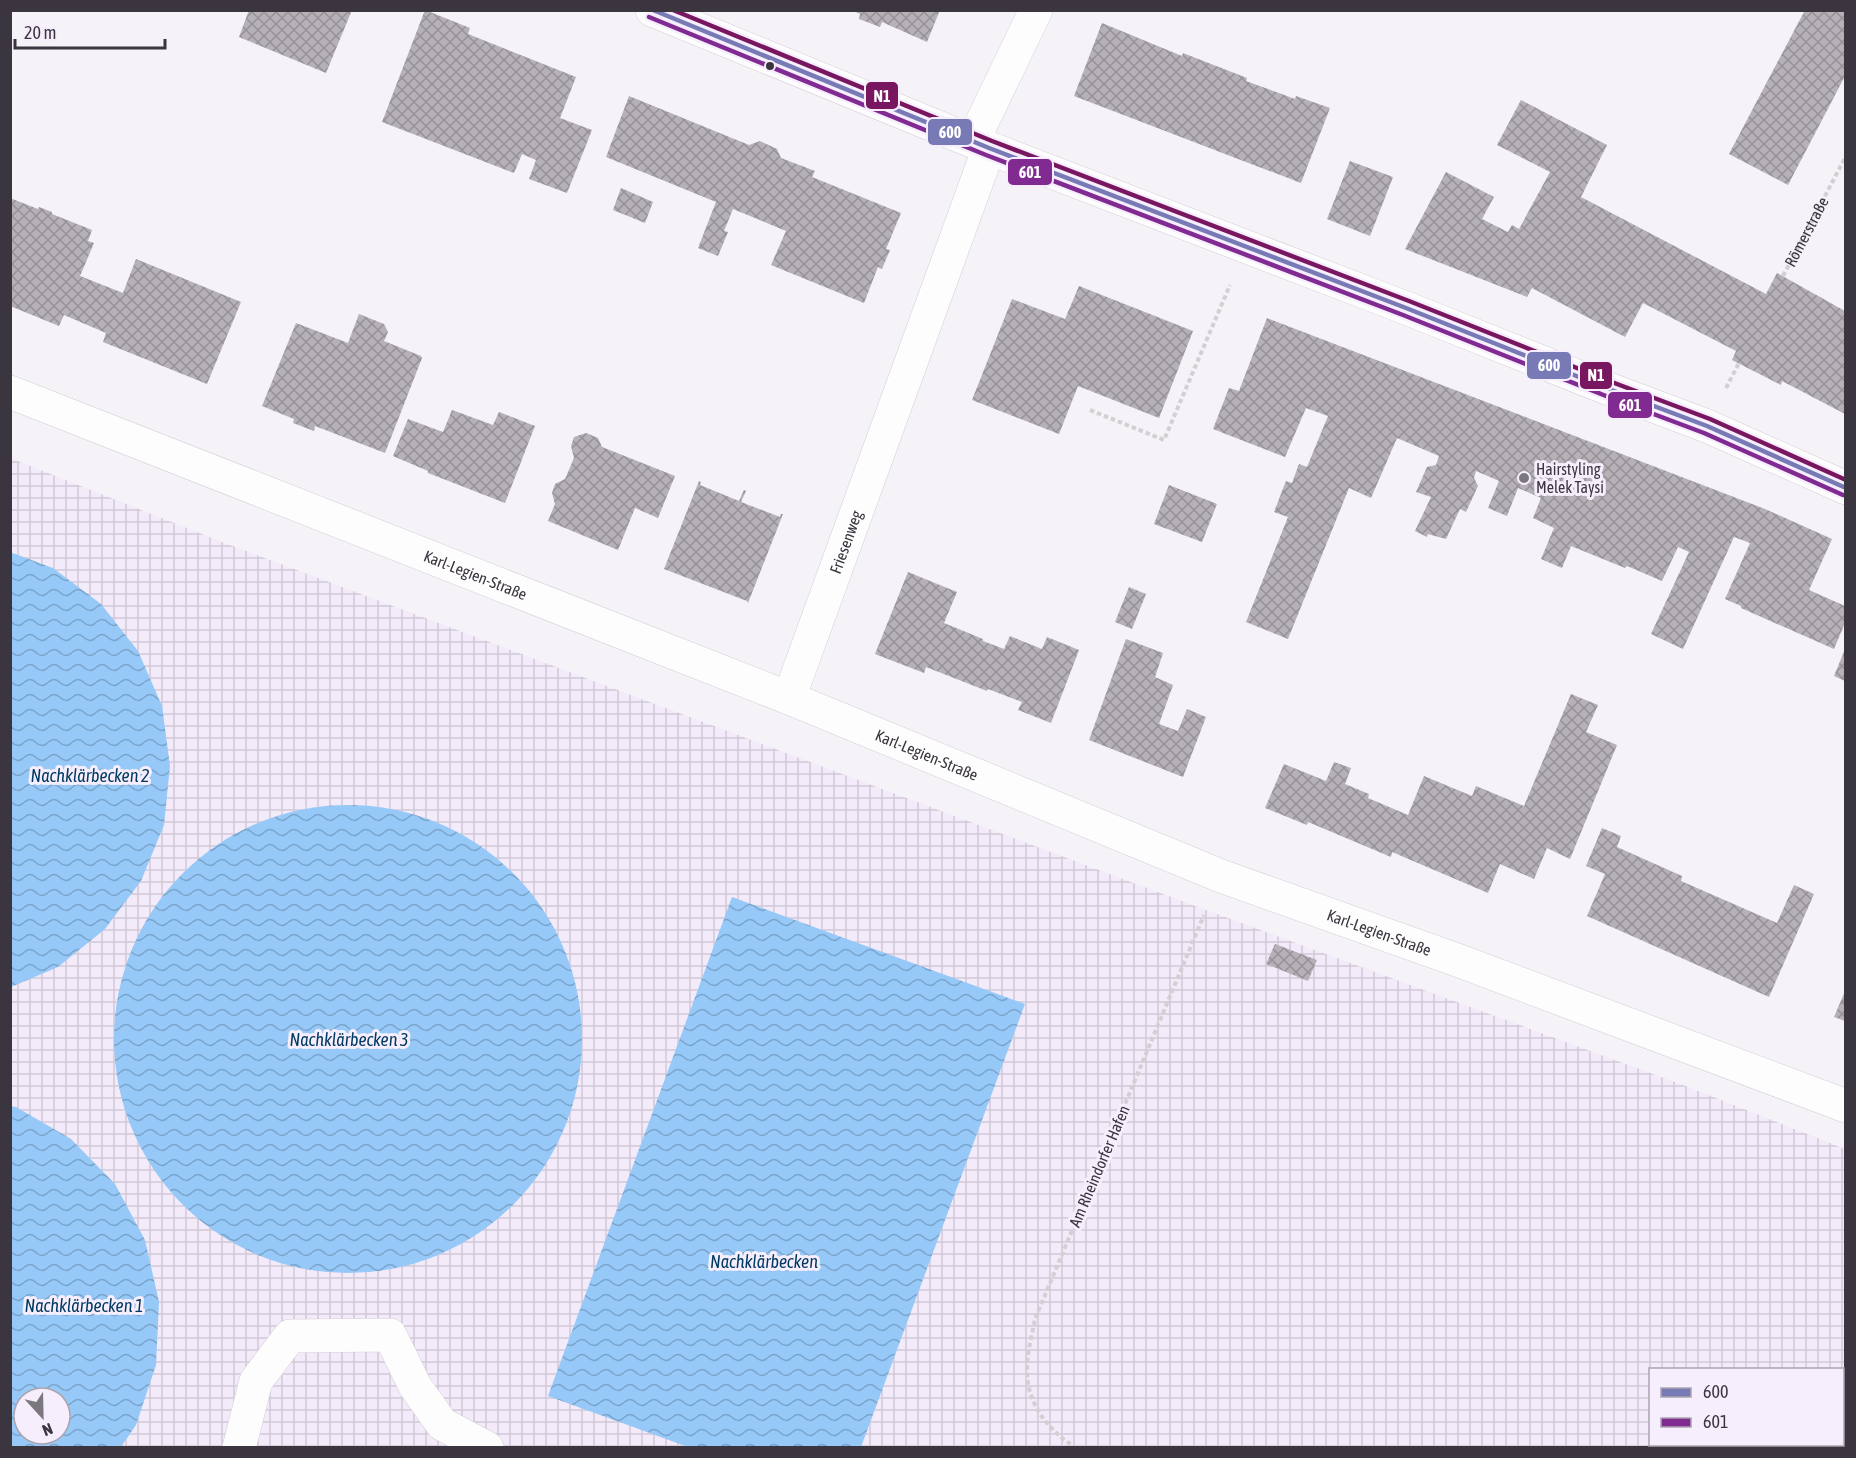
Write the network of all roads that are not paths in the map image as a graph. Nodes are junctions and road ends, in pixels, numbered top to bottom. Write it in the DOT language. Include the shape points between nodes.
graph roads {
  1 [pos="652,10"];
  2 [pos="1036,10"];
  3 [pos="981,144"];
  4 [pos="10,392"];
  5 [pos="1845,488"];
  6 [pos="789,698"];
  7 [pos="1845,1106"];
  8 [pos="238,1448"];
  9 [pos="487,1448"];
  1 -- 3 [label="street"];
  2 -- 3 [label="street, Friesenweg"];
  3 -- 5 [label="street" via="1707,426"];
  3 -- 6 [label="street, Friesenweg"];
  4 -- 6 [label="street, Karl-Legien-Straße"];
  6 -- 7 [label="street, Karl-Legien-Straße" via="1221,876"];
  8 -- 9 [label="street" via="256,1381 290,1336 390,1335 415,1386 442,1424"];
}
